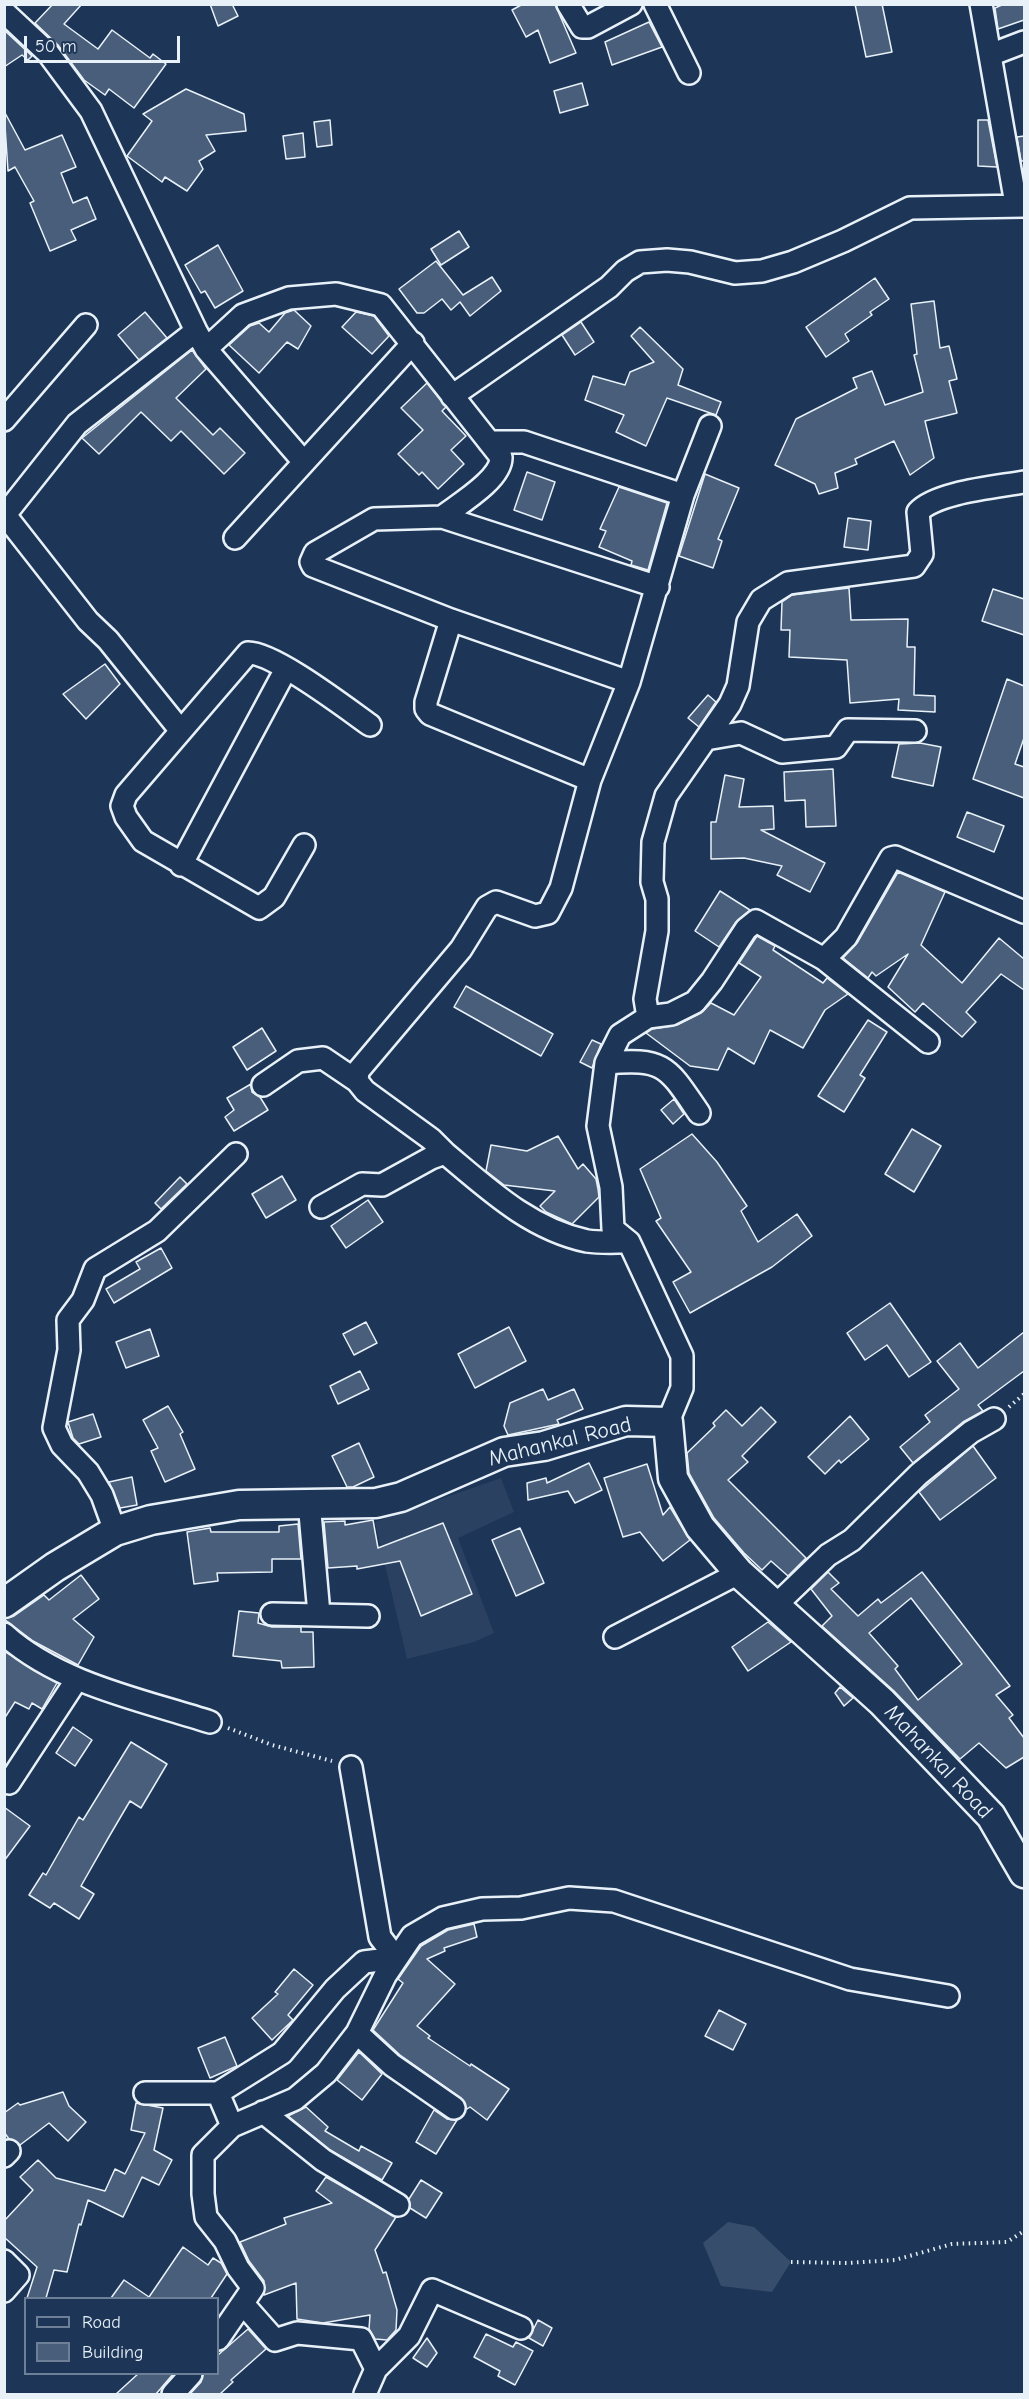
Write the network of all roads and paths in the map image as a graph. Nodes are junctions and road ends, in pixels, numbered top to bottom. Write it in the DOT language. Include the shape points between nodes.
graph roads {
  1 [pos="568,4"];
  2 [pos="631,4"];
  3 [pos="655,4"];
  4 [pos="981,4"];
  5 [pos="4,12"];
  6 [pos="1024,42"];
  7 [pos="990,55"];
  8 [pos="689,73"];
  9 [pos="1020,205"];
  10 [pos="86,325"];
  11 [pos="201,340"];
  12 [pos="413,344"];
  13 [pos="452,396"];
  14 [pos="4,420"];
  15 [pos="710,426"];
  16 [pos="489,442"];
  17 [pos="303,461"];
  18 [pos="1024,482"];
  19 [pos="683,495"];
  20 [pos="5,516"];
  21 [pos="442,517"];
  22 [pos="235,538"];
  23 [pos="658,587"];
  24 [pos="451,620"];
  25 [pos="286,669"];
  26 [pos="629,682"];
  27 [pos="370,725"];
  28 [pos="182,731"];
  29 [pos="915,731"];
  30 [pos="706,738"];
  31 [pos="590,780"];
  32 [pos="304,845"];
  33 [pos="181,865"];
  34 [pos="1024,912"];
  35 [pos="824,959"];
  36 [pos="648,1017"];
  37 [pos="928,1042"];
  38 [pos="606,1064"];
  39 [pos="357,1081"];
  40 [pos="263,1084"];
  41 [pos="699,1113"];
  42 [pos="237,1154"];
  43 [pos="445,1154"];
  44 [pos="321,1207"];
  45 [pos="628,1242"];
  46 [pos="994,1419"];
  47 [pos="668,1422"];
  48 [pos="309,1502"];
  49 [pos="115,1532"];
  50 [pos="739,1573"];
  51 [pos="4,1603"];
  52 [pos="775,1606"];
  53 [pos="272,1614"];
  54 [pos="319,1614"];
  55 [pos="368,1616"];
  56 [pos="4,1634"];
  57 [pos="615,1636"];
  58 [pos="77,1679"];
  59 [pos="210,1722"];
  60 [pos="351,1767"];
  61 [pos="9,1783"];
  62 [pos="1024,1873"];
  63 [pos="396,1958"];
  64 [pos="948,1996"];
  65 [pos="357,2033"];
  66 [pos="145,2093"];
  67 [pos="218,2093"];
  68 [pos="454,2108"];
  69 [pos="263,2112"];
  70 [pos="232,2126"];
  71 [pos="398,2205"];
  72 [pos="1024,2231"];
  73 [pos="4,2261"];
  74 [pos="791,2262"];
  75 [pos="4,2291"];
  76 [pos="244,2305"];
  77 [pos="521,2328"];
  78 [pos="219,2338"];
  79 [pos="376,2369"];
  80 [pos="189,2375"];
  81 [pos="173,2394"];
  82 [pos="365,2394"];
  1 -- 2 [label="street" via="582,27"];
  3 -- 8 [label="street"];
  4 -- 7 [label="street"];
  5 -- 11 [label="street" via="48,54 92,111"];
  6 -- 7 [label="street"];
  7 -- 9 [label="street"];
  9 -- 13 [label="street" via="910,208 843,241 762,271 735,273 690,262 640,262"];
  10 -- 14 [label="street"];
  11 -- 12 [label="street" via="243,315 289,298 336,294 381,305"];
  11 -- 17 [label="street"];
  11 -- 20 [label="street" via="77,424"];
  12 -- 13 [label="street"];
  12 -- 17 [label="street"];
  13 -- 16 [label="street"];
  15 -- 19 [label="street"];
  16 -- 19 [label="street" via="524,442"];
  16 -- 21 [label="street" via="501,458 493,478"];
  17 -- 22 [label="street"];
  18 -- 30 [label="street" via="951,496 923,506 918,512 922,554 914,566 788,583 761,600 748,622 738,686"];
  19 -- 23 [label="street"];
  20 -- 28 [label="street"];
  21 -- 23 [label="street"];
  21 -- 24 [label="street" via="374,519 315,554 311,562"];
  23 -- 26 [label="street"];
  24 -- 26 [label="street"];
  24 -- 31 [label="street" via="426,702 430,714"];
  25 -- 27 [label="street"];
  25 -- 28 [label="street" via="258,653 248,653"];
  25 -- 33 [label="street"];
  26 -- 31 [label="street"];
  28 -- 33 [label="street" via="126,795 122,806 143,841"];
  29 -- 30 [label="street" via="848,730 836,747 782,752 741,733"];
  30 -- 36 [label="street" via="666,796 653,842 657,930 645,999"];
  31 -- 39 [label="street" via="561,888 548,913 535,916 496,902 487,907 461,949 358,1071"];
  32 -- 33 [label="street" via="274,897 259,908"];
  34 -- 35 [label="street" via="895,857 846,937"];
  35 -- 36 [label="street" via="756,921 746,929 695,1002 671,1014"];
  35 -- 37 [label="street"];
  36 -- 38 [label="street" via="620,1035"];
  38 -- 41 [label="street" via="637,1061 661,1065"];
  38 -- 45 [label="street" via="597,1126 611,1187 613,1229"];
  39 -- 40 [label="street" via="323,1058 298,1062"];
  39 -- 43 [label="street"];
  42 -- 49 [label="street" via="157,1231 95,1269 83,1300 68,1320 69,1350 54,1428 62,1445 88,1472 102,1495"];
  43 -- 44 [label="street" via="382,1185 363,1184"];
  43 -- 45 [label="street" via="519,1213 566,1236"];
  45 -- 47 [label="street" via="682,1356 682,1388"];
  46 -- 52 [label="street" via="971,1432 919,1474 852,1540 828,1554"];
  47 -- 48 [label="main road, Mahankal Road" via="626,1421 544,1446 504,1452 401,1497 376,1503"];
  47 -- 50 [label="main road, Mahankal Road" via="673,1478 700,1527"];
  48 -- 49 [label="main road, Mahankal Road" via="239,1505 193,1512"];
  48 -- 54 [label="street"];
  49 -- 51 [label="main road, Mahankal Road"];
  50 -- 52 [label="main road, Mahankal Road"];
  50 -- 57 [label="street"];
  52 -- 62 [label="main road, Mahankal Road" via="882,1702 991,1816"];
  53 -- 54 [label="street"];
  54 -- 55 [label="street"];
  56 -- 58 [label="street" via="16,1645"];
  58 -- 59 [label="street"];
  58 -- 61 [label="street"];
  59 -- 60 [label="path"];
  60 -- 63 [label="street" via="380,1937"];
  63 -- 64 [label="street" via="412,1936 443,1918 569,1898 615,1901 850,1979"];
  63 -- 65 [label="street"];
  63 -- 67 [label="street" via="364,1962 335,1989 282,2053"];
  65 -- 68 [label="street" via="392,2065"];
  65 -- 69 [label="street" via="326,2073 295,2099"];
  66 -- 67 [label="street"];
  67 -- 70 [label="street"];
  69 -- 70 [label="street"];
  69 -- 71 [label="street" via="323,2160"];
  70 -- 76 [label="street" via="204,2155 203,2194 206,2217 253,2288"];
  72 -- 74 [label="path" via="1007,2242 952,2244 895,2260"];
  73 -- 75 [label="street" via="18,2276"];
  76 -- 78 [label="street"];
  76 -- 79 [label="street" via="275,2340 297,2332 361,2338"];
  77 -- 79 [label="street" via="432,2290 409,2336"];
  79 -- 82 [label="street"];
  80 -- 81 [label="street"];
}
